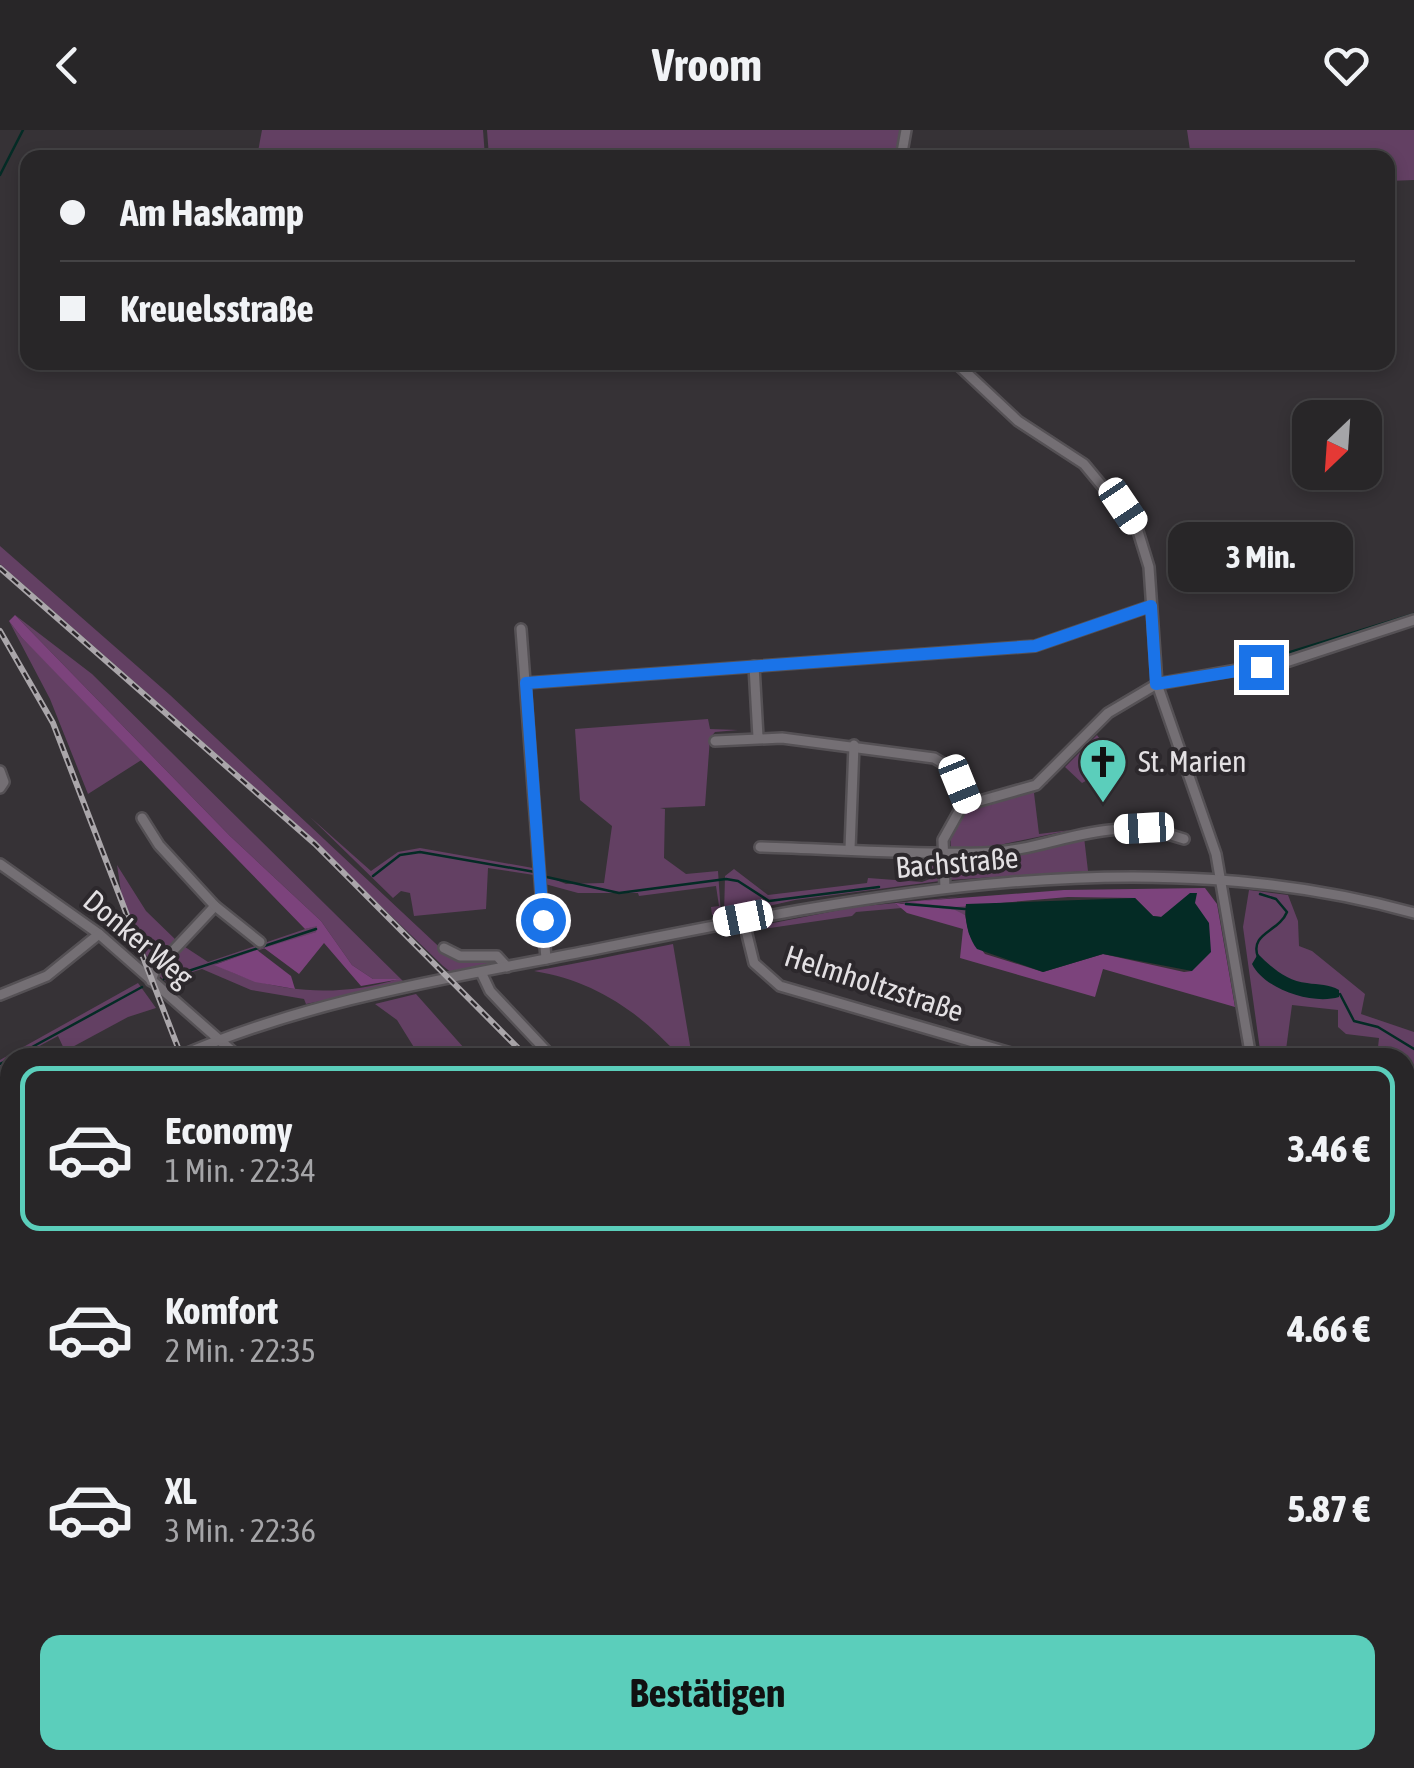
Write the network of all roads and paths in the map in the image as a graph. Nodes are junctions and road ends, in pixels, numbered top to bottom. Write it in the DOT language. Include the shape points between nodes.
graph roads {
  1 [pos="964,370"];
  2 [pos="1151,606"];
  3 [pos="1414,620"];
  4 [pos="522,629"];
  5 [pos="754,666"];
  6 [pos="526,683"];
  7 [pos="1156,684"];
  8 [pos="758,737"];
  9 [pos="716,741"];
  10 [pos="854,744"];
  11 [pos="0,770"];
  12 [pos="0,788"];
  13 [pos="968,804"];
  14 [pos="142,818"];
  15 [pos="1184,838"];
  16 [pos="760,847"];
  17 [pos="850,849"];
  18 [pos="946,853"];
  19 [pos="0,864"];
  20 [pos="1222,878"];
  21 [pos="944,888"];
  22 [pos="215,906"];
  23 [pos="1414,913"];
  24 [pos="743,918"];
  25 [pos="99,934"];
  26 [pos="260,942"];
  27 [pos="444,948"];
  28 [pos="546,959"];
  29 [pos="507,967"];
  30 [pos="481,972"];
  31 [pos="151,981"];
  32 [pos="0,996"];
  33 [pos="216,1039"];
  34 [pos="197,1048"];
  35 [pos="227,1048"];
  36 [pos="544,1048"];
  37 [pos="994,1048"];
  38 [pos="1249,1048"];
  1 -- 2 [label="street" via="1018,421 1074,456 1106,486 1138,528"];
  2 -- 5 [label="street" via="1035,646"];
  2 -- 7 [label="street"];
  3 -- 7 [label="street" via="1289,661"];
  4 -- 6 [label="street"];
  5 -- 6 [label="street"];
  5 -- 8 [label="street"];
  6 -- 28 [label="street"];
  7 -- 13 [label="street" via="1108,712 1046,776 1022,791"];
  7 -- 20 [label="street"];
  8 -- 9 [label="street"];
  8 -- 10 [label="street"];
  10 -- 13 [label="street" via="934,758 950,768"];
  10 -- 17 [label="street"];
  11 -- 12 [label="street"];
  13 -- 18 [label="street" via="948,827"];
  14 -- 22 [label="street"];
  15 -- 18 [label="street" via="1156,829 1081,832 987,853"];
  16 -- 17 [label="street"];
  17 -- 18 [label="street"];
  18 -- 21 [label="street"];
  19 -- 25 [label="street, Donker Weg"];
  20 -- 21 [label="street, Bachstraße" via="1138,876"];
  20 -- 23 [label="street, Bachstraße" via="1342,893"];
  20 -- 38 [label="street"];
  21 -- 24 [label="street, Bachstraße"];
  22 -- 26 [label="street"];
  22 -- 31 [label="street"];
  24 -- 28 [label="street, Bachstraße"];
  24 -- 37 [label="street, Helmholtzstraße" via="754,963 780,986"];
  25 -- 31 [label="street, Donker Weg"];
  25 -- 32 [label="street" via="47,976"];
  27 -- 29 [label="street, Bachstraße" via="460,956 498,956"];
  28 -- 29 [label="street, Bachstraße"];
  29 -- 30 [label="street, Bachstraße"];
  30 -- 33 [label="street, Bachstraße"];
  30 -- 36 [label="street" via="490,991"];
  31 -- 33 [label="street, Donker Weg"];
  33 -- 34 [label="street, Bachstraße"];
  33 -- 35 [label="street, Donker Weg"];
}
